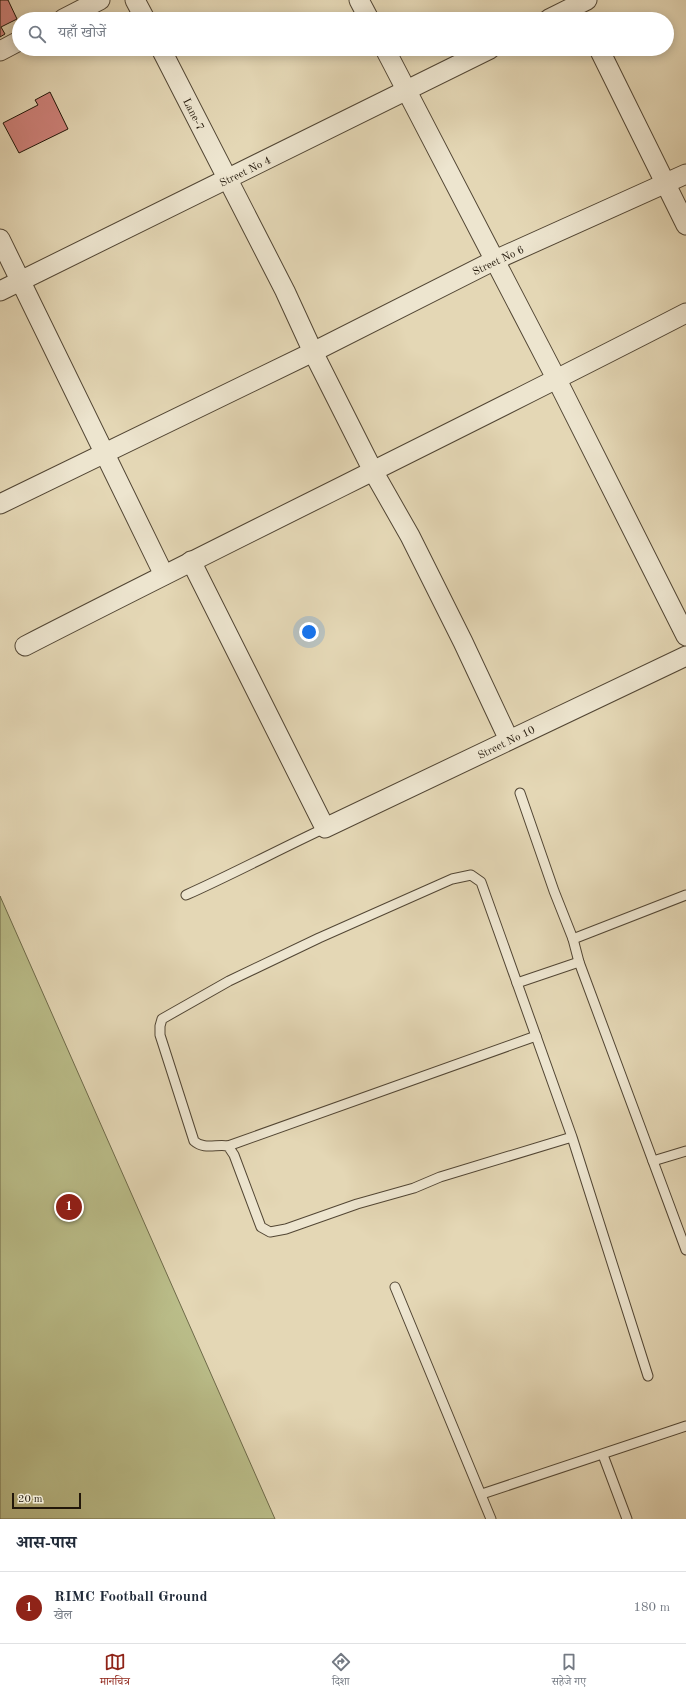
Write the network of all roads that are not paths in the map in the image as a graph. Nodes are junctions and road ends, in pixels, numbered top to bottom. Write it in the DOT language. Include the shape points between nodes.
graph roads {
  1 [pos="100,0"];
  2 [pos="135,0"];
  3 [pos="359,0"];
  4 [pos="580,6"];
  5 [pos="76,12"];
  6 [pos="141,12"];
  7 [pos="365,12"];
  8 [pos="566,12"];
  9 [pos="12,45"];
  10 [pos="0,51"];
  11 [pos="165,56"];
  12 [pos="389,56"];
  13 [pos="476,56"];
  14 [pos="602,56"];
  15 [pos="407,91"];
  16 [pos="686,174"];
  17 [pos="228,179"];
  18 [pos="665,184"];
  19 [pos="686,225"];
  20 [pos="0,239"];
  21 [pos="495,260"];
  22 [pos="21,282"];
  23 [pos="0,291"];
  24 [pos="686,313"];
  25 [pos="313,352"];
  26 [pos="557,380"];
  27 [pos="104,452"];
  28 [pos="373,471"];
  29 [pos="0,504"];
  30 [pos="191,561"];
  31 [pos="164,575"];
  32 [pos="686,636"];
  33 [pos="25,646"];
  34 [pos="686,656"];
  35 [pos="508,740"];
  36 [pos="520,793"];
  37 [pos="325,828"];
  38 [pos="186,895"];
  39 [pos="686,895"];
  40 [pos="573,939"];
  41 [pos="579,962"];
  42 [pos="517,983"];
  43 [pos="536,1036"];
  44 [pos="572,1137"];
  45 [pos="228,1146"];
  46 [pos="686,1151"];
  47 [pos="653,1161"];
  48 [pos="686,1250"];
  49 [pos="395,1287"];
  50 [pos="648,1376"];
  51 [pos="686,1426"];
  52 [pos="603,1454"];
  53 [pos="482,1494"];
  54 [pos="491,1519"];
  55 [pos="627,1519"];
  1 -- 5 [label="street"];
  2 -- 6 [label="street"];
  3 -- 7 [label="street"];
  4 -- 8 [label="street"];
  9 -- 10 [label="street"];
  11 -- 17 [label="street, Lane-7"];
  12 -- 15 [label="street"];
  13 -- 15 [label="street, Street No 4"];
  14 -- 18 [label="street"];
  15 -- 17 [label="street, Street No 4"];
  15 -- 21 [label="street"];
  16 -- 18 [label="street, Street No 6"];
  17 -- 22 [label="street, Street No 4"];
  17 -- 25 [label="street, Lane-7"];
  18 -- 19 [label="street"];
  18 -- 21 [label="street, Street No 6"];
  20 -- 22 [label="street"];
  21 -- 25 [label="street, Street No 6"];
  21 -- 26 [label="street"];
  22 -- 23 [label="street, Street No 4"];
  22 -- 27 [label="street"];
  24 -- 26 [label="street"];
  25 -- 27 [label="street, Street No 6"];
  25 -- 28 [label="street, Lane-7"];
  26 -- 28 [label="street"];
  26 -- 32 [label="street"];
  27 -- 29 [label="street, Street No 6"];
  27 -- 31 [label="street"];
  28 -- 30 [label="street"];
  28 -- 35 [label="street, Lane-7" via="410,536"];
  30 -- 31 [label="street"];
  30 -- 37 [label="street"];
  31 -- 33 [label="street"];
  34 -- 35 [label="street, Street No 10"];
  35 -- 37 [label="street, Street No 10"];
  36 -- 40 [label="lane"];
  37 -- 38 [label="lane"];
  39 -- 40 [label="lane"];
  40 -- 41 [label="lane"];
  41 -- 42 [label="lane"];
  41 -- 47 [label="lane"];
  42 -- 43 [label="lane"];
  42 -- 45 [label="lane" via="481,882 471,875 452,879 319,938 229,981 173,1012 162,1019 160,1035 194,1142 199,1146"];
  43 -- 44 [label="lane"];
  43 -- 45 [label="lane"];
  44 -- 45 [label="lane" via="270,1232 261,1227 234,1155"];
  44 -- 50 [label="lane"];
  46 -- 47 [label="lane"];
  47 -- 48 [label="lane"];
  49 -- 53 [label="lane"];
  51 -- 52 [label="lane"];
  52 -- 53 [label="lane"];
  52 -- 55 [label="lane"];
  53 -- 54 [label="lane"];
}
